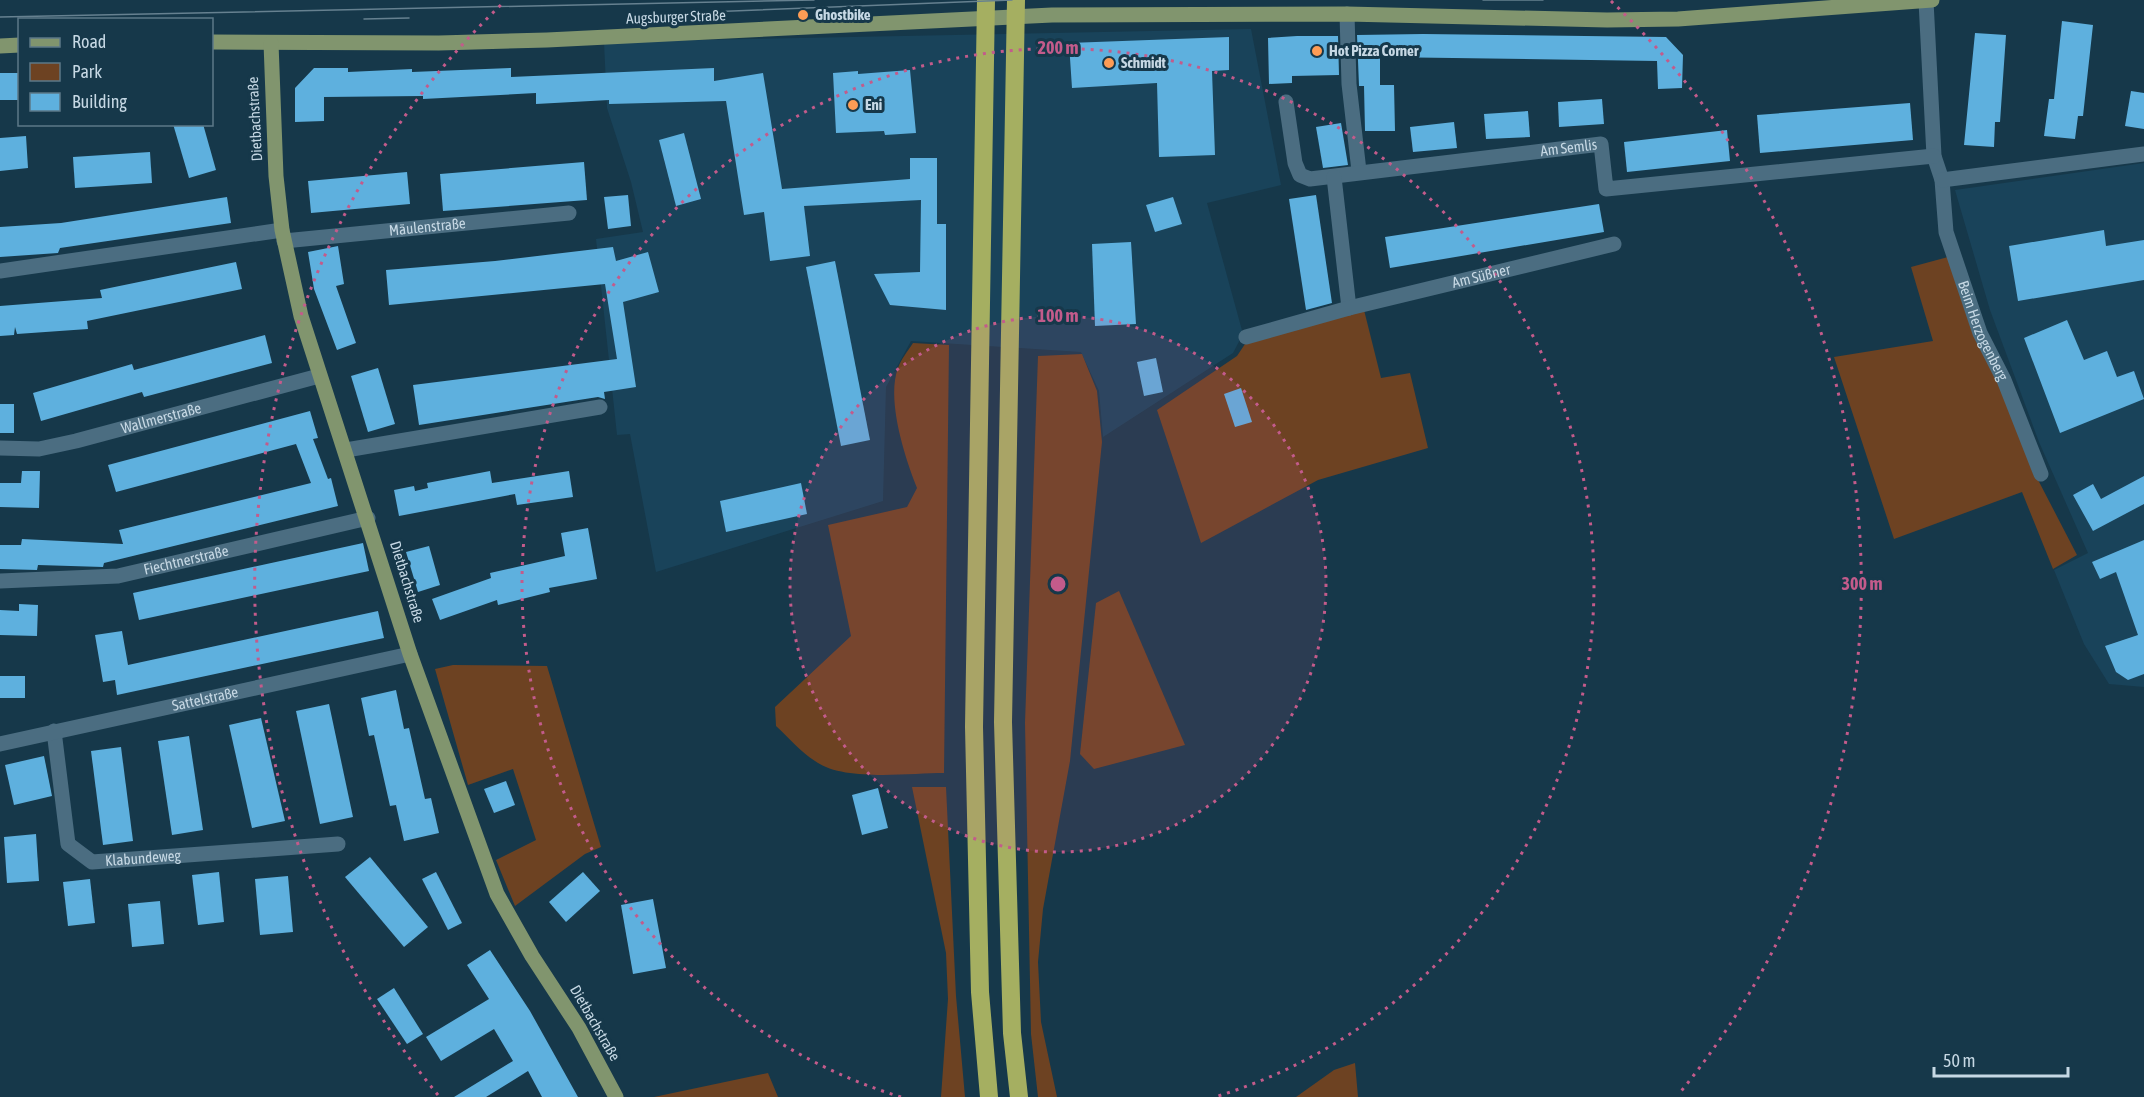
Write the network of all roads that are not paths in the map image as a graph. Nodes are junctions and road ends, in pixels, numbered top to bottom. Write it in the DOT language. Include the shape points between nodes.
graph roads {
  1 [pos="986,0"];
  2 [pos="1016,0"];
  3 [pos="1932,0"];
  4 [pos="1926,1"];
  5 [pos="1347,14"];
  6 [pos="213,42"];
  7 [pos="271,43"];
  8 [pos="18,45"];
  9 [pos="0,46"];
  10 [pos="1286,102"];
  11 [pos="2144,154"];
  12 [pos="1934,156"];
  13 [pos="1359,171"];
  14 [pos="1335,177"];
  15 [pos="1941,180"];
  16 [pos="569,213"];
  17 [pos="283,235"];
  18 [pos="1614,244"];
  19 [pos="0,270"];
  20 [pos="1349,308"];
  21 [pos="1246,337"];
  22 [pos="319,376"];
  23 [pos="600,407"];
  24 [pos="0,448"];
  25 [pos="346,450"];
  26 [pos="2041,474"];
  27 [pos="368,518"];
  28 [pos="0,580"];
  29 [pos="410,654"];
  30 [pos="54,731"];
  31 [pos="0,744"];
  32 [pos="338,844"];
  33 [pos="616,1097"];
  34 [pos="989,1097"];
  35 [pos="1018,1097"];
  1 -- 34 [label="highway" via="974,727 980,993"];
  2 -- 35 [label="highway" via="1003,722 1012,1033"];
  3 -- 4 [label="main road, Augsburger Straße"];
  4 -- 5 [label="main road, Augsburger Straße" via="1678,19"];
  4 -- 12 [label="street, Beim Herzogenberg"];
  5 -- 7 [label="main road, Augsburger Straße" via="1052,15 546,40"];
  5 -- 13 [label="street" via="1349,84"];
  6 -- 7 [label="main road, Augsburger Straße"];
  7 -- 17 [label="main road, Dietbachstraße" via="271,100"];
  8 -- 9 [label="main road"];
  10 -- 14 [label="street" via="1300,175 1310,179"];
  11 -- 15 [label="street"];
  12 -- 13 [label="street, Am Semlis" via="1606,189 1601,144"];
  12 -- 15 [label="street, Beim Herzogenberg"];
  13 -- 14 [label="street"];
  14 -- 20 [label="street"];
  15 -- 26 [label="street, Beim Herzogenberg" via="1946,232 1980,333 2004,380"];
  16 -- 17 [label="street, Mäulenstraße"];
  17 -- 19 [label="street, Mäulenstraße"];
  17 -- 22 [label="main road, Dietbachstraße"];
  18 -- 20 [label="street, Am Süßner"];
  20 -- 21 [label="street, Am Süßner"];
  22 -- 24 [label="street, Wallmerstraße" via="76,441 39,448"];
  22 -- 25 [label="main road, Dietbachstraße"];
  23 -- 25 [label="street"];
  25 -- 27 [label="main road, Dietbachstraße"];
  27 -- 28 [label="street, Fiechtnerstraße" via="118,576"];
  27 -- 29 [label="main road, Dietbachstraße"];
  29 -- 30 [label="street, Sattelstraße"];
  29 -- 33 [label="main road, Dietbachstraße" via="497,894"];
  30 -- 31 [label="street, Sattelstraße"];
  30 -- 32 [label="street, Klabundeweg" via="68,844 92,862"];
}
